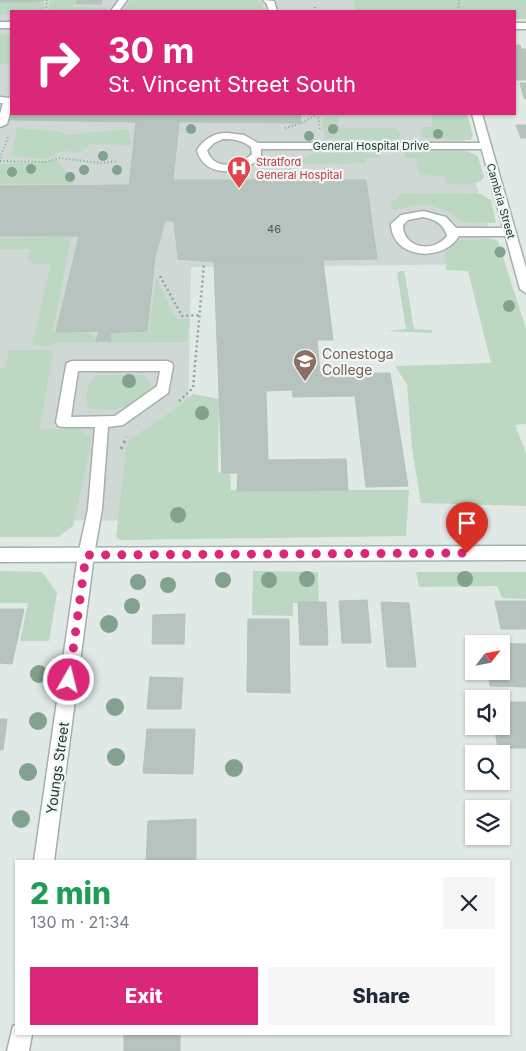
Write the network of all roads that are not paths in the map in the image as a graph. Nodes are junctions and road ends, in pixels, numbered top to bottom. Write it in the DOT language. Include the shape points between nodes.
graph roads {
  1 [pos="0,100"];
  2 [pos="476,115"];
  3 [pos="0,124"];
  4 [pos="256,146"];
  5 [pos="486,146"];
  6 [pos="452,232"];
  7 [pos="510,232"];
  8 [pos="526,289"];
  9 [pos="102,422"];
  10 [pos="526,553"];
  11 [pos="0,555"];
  12 [pos="86,555"];
  13 [pos="44,860"];
  14 [pos="21,1035"];
  15 [pos="18,1051"];
  1 -- 3 [label="street" via="9,100"];
  2 -- 5 [label="street, Cambria Street"];
  4 -- 4 [label="street" via="241,137 222,136 205,145 202,155 215,166 234,168 253,161 257,156"];
  4 -- 5 [label="street, General Hospital Drive"];
  5 -- 7 [label="street, Cambria Street"];
  6 -- 6 [label="street" via="441,218 423,214 405,217 397,224 396,230 401,241 423,250 445,246"];
  6 -- 7 [label="street"];
  7 -- 8 [label="street, Cambria Street"];
  9 -- 9 [label="street" via="118,421 163,390 167,366 72,366 63,422"];
  9 -- 12 [label="street, Youngs Street" via="95,509"];
  10 -- 12 [label="street"];
  11 -- 12 [label="street"];
  12 -- 13 [label="street, Youngs Street"];
  14 -- 15 [label="street"];
}
